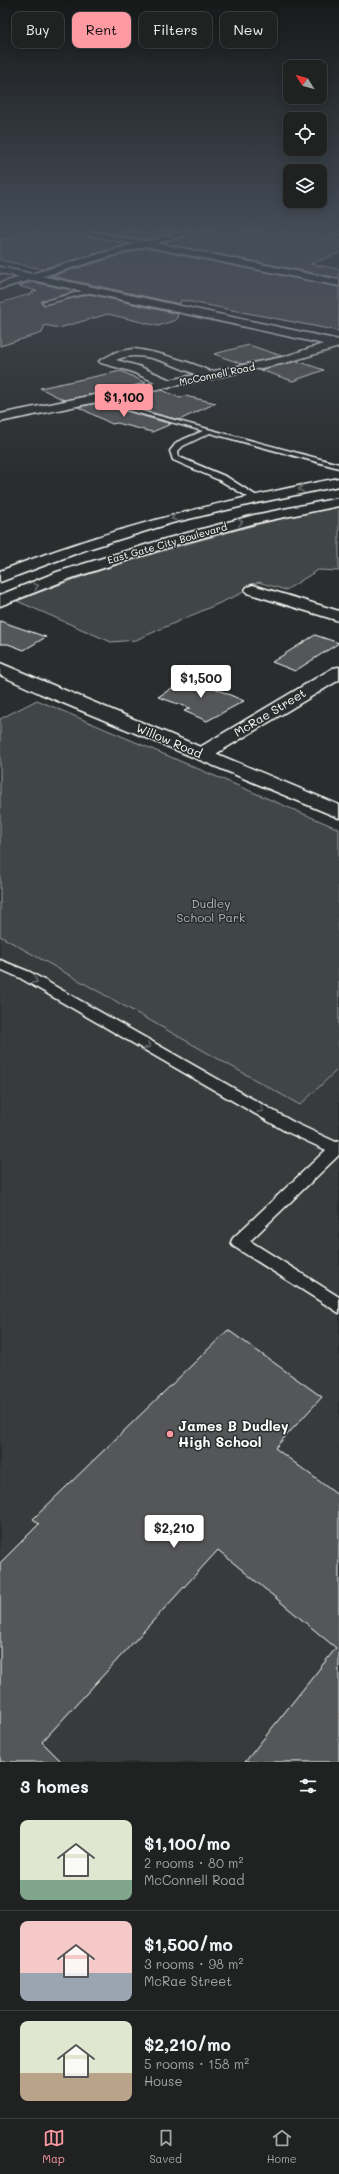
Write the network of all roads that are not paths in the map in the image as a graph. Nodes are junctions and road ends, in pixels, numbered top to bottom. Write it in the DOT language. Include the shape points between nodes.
graph roads {
  1 [pos="194,313"];
  2 [pos="338,344"];
  3 [pos="209,376"];
  4 [pos="169,384"];
  5 [pos="94,399"];
  6 [pos="0,418"];
  7 [pos="209,431"];
  8 [pos="339,466"];
  9 [pos="339,482"];
  10 [pos="256,498"];
  11 [pos="339,502"];
  12 [pos="0,577"];
  13 [pos="254,590"];
  14 [pos="0,601"];
  15 [pos="339,616"];
  16 [pos="0,668"];
  17 [pos="339,672"];
  18 [pos="202,754"];
  19 [pos="339,812"];
  20 [pos="0,964"];
  21 [pos="338,1147"];
  22 [pos="339,1306"];
  1 -- 2 [label="street"];
  2 -- 3 [label="street, McConnell Road" via="285,360"];
  3 -- 4 [label="street, McConnell Road"];
  3 -- 4 [label="street" via="176,362 134,352 126,352 105,361 134,368"];
  4 -- 5 [label="street, McConnell Road"];
  5 -- 6 [label="street, McConnell Road"];
  5 -- 7 [label="lane"];
  7 -- 8 [label="lane"];
  7 -- 10 [label="lane" via="180,444 174,451 176,458 224,479"];
  9 -- 10 [label="street, East Gate City Boulevard, one-way"];
  10 -- 12 [label="street, East Gate City Boulevard, one-way" via="122,533"];
  14 -- 11 [label="street, East Gate City Boulevard, one-way" via="25,589 113,559 236,523"];
  13 -- 15 [label="street"];
  16 -- 18 [label="street, Willow Road"];
  17 -- 18 [label="street, McRae Street"];
  18 -- 19 [label="street, Willow Road"];
  20 -- 21 [label="lane, one-way" via="25,975 290,1127"];
  21 -- 22 [label="lane" via="239,1242"];
}
